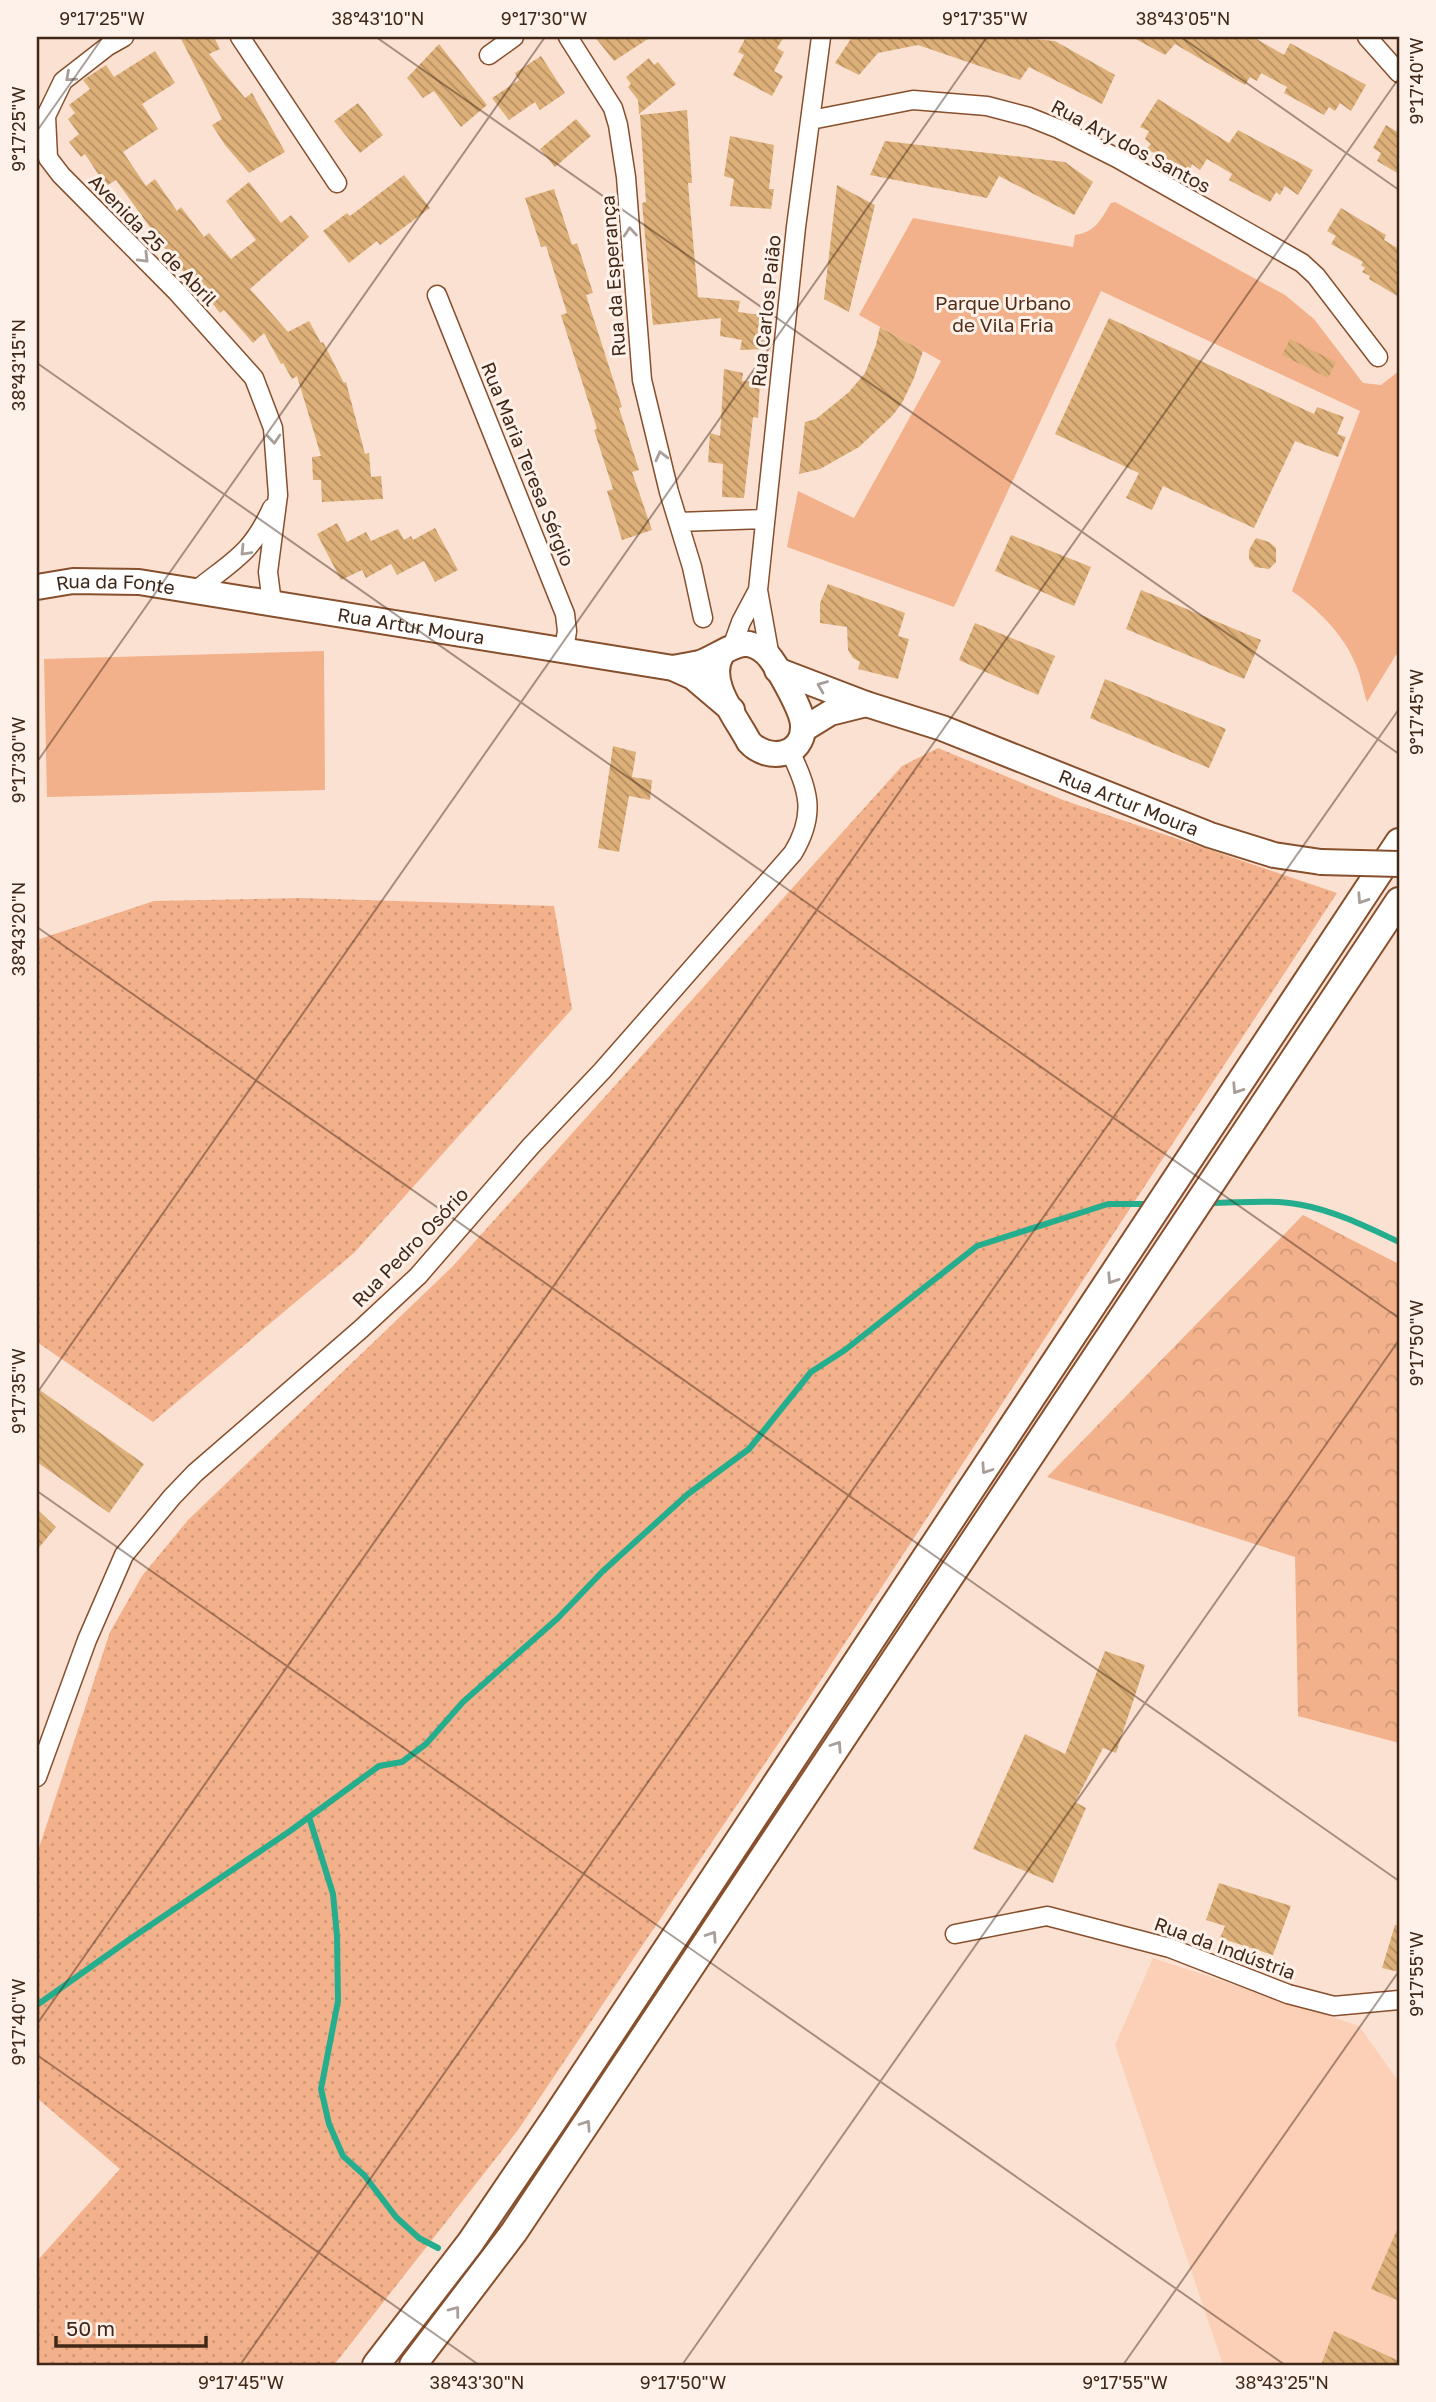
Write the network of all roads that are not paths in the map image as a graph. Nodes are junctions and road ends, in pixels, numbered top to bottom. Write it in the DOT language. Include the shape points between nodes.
graph roads {
  1 [pos="124,37"];
  2 [pos="240,37"];
  3 [pos="514,37"];
  4 [pos="568,37"];
  5 [pos="821,37"];
  6 [pos="1367,37"];
  7 [pos="489,55"];
  8 [pos="1399,73"];
  9 [pos="811,120"];
  10 [pos="337,183"];
  11 [pos="437,295"];
  12 [pos="1378,357"];
  13 [pos="278,495"];
  14 [pos="765,519"];
  15 [pos="678,522"];
  16 [pos="37,587"];
  17 [pos="758,590"];
  18 [pos="194,592"];
  19 [pos="272,603"];
  20 [pos="703,618"];
  21 [pos="564,650"];
  22 [pos="727,651"];
  23 [pos="774,664"];
  24 [pos="673,668"];
  25 [pos="866,704"];
  26 [pos="732,710"];
  27 [pos="804,729"];
  28 [pos="790,751"];
  29 [pos="1399,842"];
  30 [pos="1399,864"];
  31 [pos="1399,901"];
  32 [pos="37,1777"];
  33 [pos="955,1934"];
  34 [pos="1399,2000"];
  35 [pos="376,2365"];
  36 [pos="413,2365"];
  1 -- 13 [label="street, Avenida 25 de Abril, one-way" via="62,81 46,116 48,158 254,378 273,428"];
  2 -- 10 [label="street"];
  3 -- 7 [label="street"];
  15 -- 4 [label="street, Rua da Esperança, one-way" via="642,380 618,125 613,108"];
  5 -- 9 [label="street, Rua Carlos Paião"];
  6 -- 8 [label="street"];
  9 -- 12 [label="street, Rua Ary dos Santos" via="913,100 987,106 1059,129 1302,263"];
  9 -- 14 [label="street, Rua Carlos Paião"];
  11 -- 21 [label="street, Rua Maria Teresa Sérgio" via="565,614"];
  13 -- 18 [label="street, Avenida 25 de Abril, one-way" via="242,557"];
  13 -- 19 [label="street, Avenida 25 de Abril" via="268,572"];
  14 -- 15 [label="street"];
  14 -- 17 [label="street, Rua Carlos Paião"];
  15 -- 20 [label="street, Rua da Esperança"];
  16 -- 18 [label="main road, Rua da Fonte" via="107,580"];
  17 -- 22 [label="street, Rua Carlos Paião"];
  17 -- 23 [label="street, Rua Carlos Paião"];
  18 -- 19 [label="main road, Rua Artur Moura"];
  19 -- 21 [label="main road, Rua Artur Moura"];
  21 -- 24 [label="main road, Rua Artur Moura"];
  22 -- 23 [label="main road, Rua Artur Moura" via="750,644"];
  22 -- 24 [label="main road"];
  22 -- 26 [label="main road" via="716,667 716,677"];
  25 -- 23 [label="main road, Rua Artur Moura, one-way"];
  23 -- 27 [label="main road" via="803,717"];
  24 -- 26 [label="main road" via="693,677"];
  25 -- 27 [label="main road" via="830,713"];
  25 -- 30 [label="main road, Rua Artur Moura, bridge" via="942,728 1210,835 1273,855 1321,862"];
  26 -- 28 [label="main road" via="755,748 769,755"];
  27 -- 28 [label="main road"];
  28 -- 32 [label="street, Rua Pedro Osório" via="808,797 809,818 793,853 418,1276 195,1473 124,1555"];
  29 -- 35 [label="main road, one-way" via="555,2118 470,2243"];
  36 -- 31 [label="main road, one-way" via="588,2122"];
  33 -- 34 [label="street, Rua da Indústria" via="1047,1916 1170,1948 1288,1994 1334,2006"];
}
